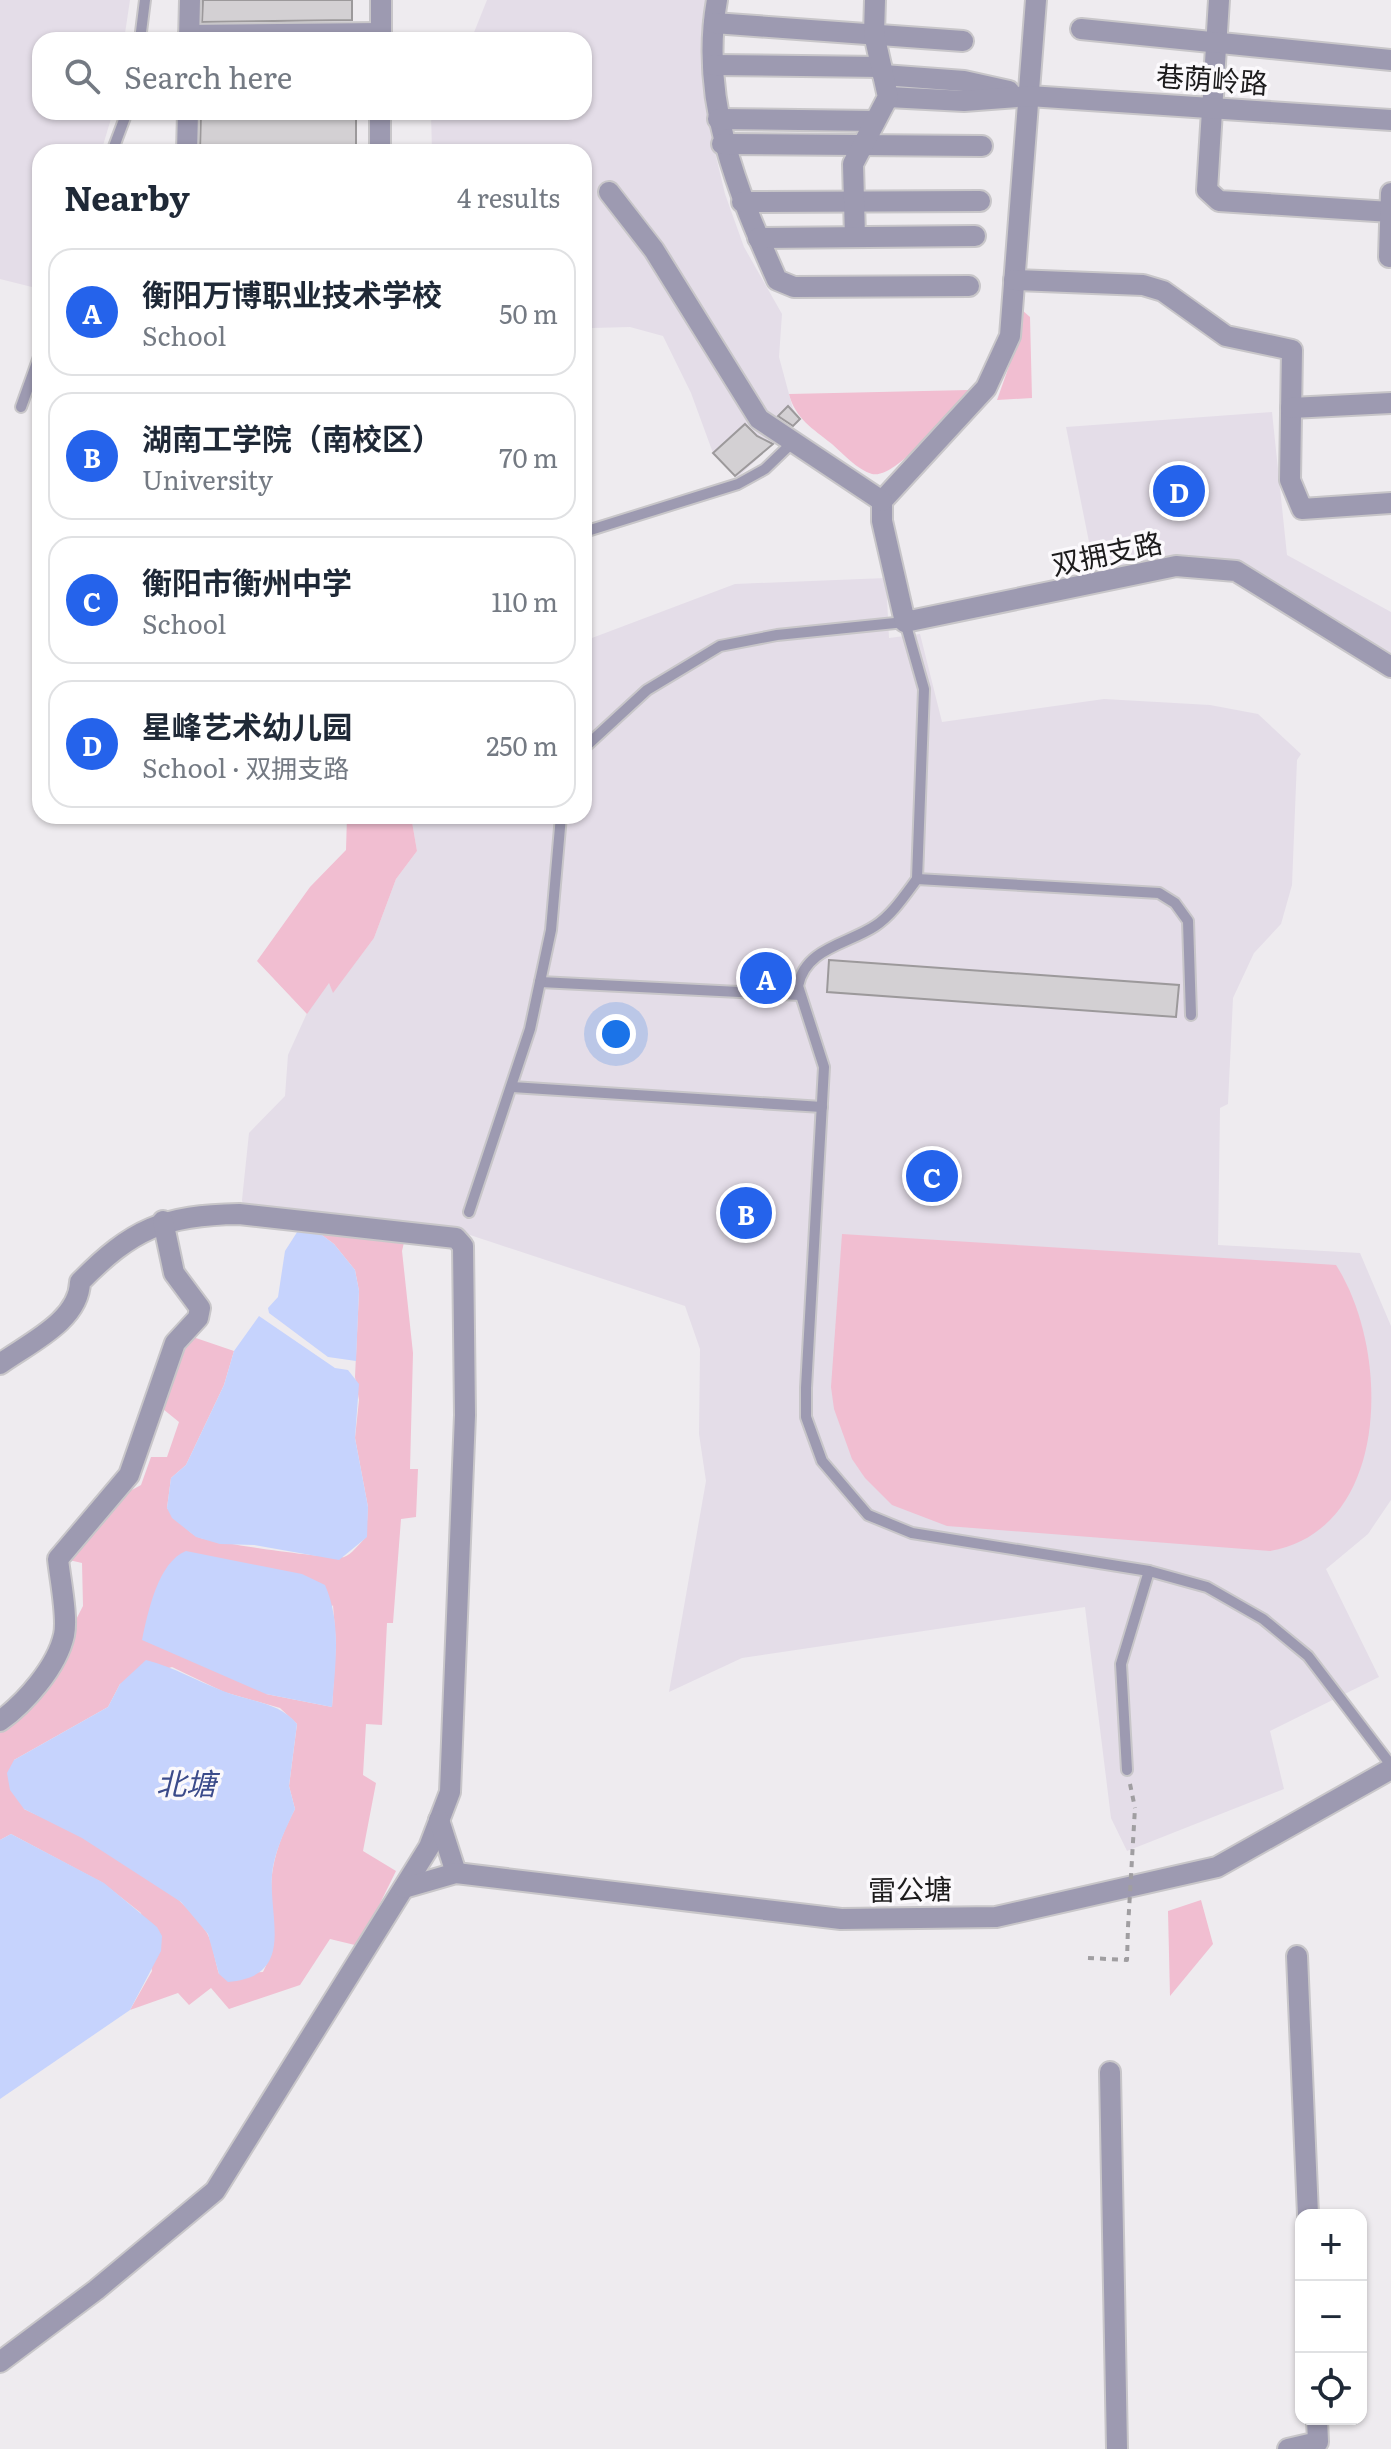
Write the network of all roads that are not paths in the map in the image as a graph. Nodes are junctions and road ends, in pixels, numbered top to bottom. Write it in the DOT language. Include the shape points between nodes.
graph roads {
  1 [pos="145,0"];
  2 [pos="190,0"];
  3 [pos="381,0"];
  4 [pos="717,0"];
  5 [pos="875,0"];
  6 [pos="1036,0"];
  7 [pos="1219,0"];
  8 [pos="714,23"];
  9 [pos="1081,29"];
  10 [pos="141,32"];
  11 [pos="189,32"];
  12 [pos="381,32"];
  13 [pos="874,34"];
  14 [pos="963,41"];
  15 [pos="1217,43"];
  16 [pos="1391,60"];
  17 [pos="713,65"];
  18 [pos="882,71"];
  19 [pos="1029,96"];
  20 [pos="888,97"];
  21 [pos="1214,109"];
  22 [pos="718,119"];
  23 [pos="124,120"];
  24 [pos="188,120"];
  25 [pos="380,120"];
  26 [pos="1391,120"];
  27 [pos="874,121"];
  28 [pos="115,144"];
  29 [pos="187,144"];
  30 [pos="380,144"];
  31 [pos="722,144"];
  32 [pos="861,145"];
  33 [pos="982,146"];
  34 [pos="609,192"];
  35 [pos="854,201"];
  36 [pos="980,201"];
  37 [pos="742,202"];
  38 [pos="1390,206"];
  39 [pos="975,236"];
  40 [pos="855,237"];
  41 [pos="758,238"];
  42 [pos="1389,257"];
  43 [pos="1014,280"];
  44 [pos="969,286"];
  45 [pos="32,376"];
  46 [pos="1391,403"];
  47 [pos="21,407"];
  48 [pos="1291,408"];
  49 [pos="793,442"];
  50 [pos="882,501"];
  51 [pos="1391,503"];
  52 [pos="592,530"];
  53 [pos="905,622"];
  54 [pos="1391,667"];
  55 [pos="592,741"];
  56 [pos="560,824"];
  57 [pos="917,879"];
  58 [pos="540,982"];
  59 [pos="800,995"];
  60 [pos="1191,1015"];
  61 [pos="512,1087"];
  62 [pos="822,1107"];
  63 [pos="469,1212"];
  64 [pos="163,1221"];
  65 [pos="0,1364"];
  66 [pos="1149,1571"];
  67 [pos="0,1721"];
  68 [pos="1391,1767"];
  69 [pos="1127,1770"];
  70 [pos="439,1820"];
  71 [pos="456,1873"];
  72 [pos="404,1888"];
  73 [pos="1297,1956"];
  74 [pos="1110,2072"];
  75 [pos="1308,2209"];
  76 [pos="0,2362"];
  77 [pos="1317,2425"];
  78 [pos="1117,2449"];
  79 [pos="1288,2449"];
  1 -- 10 [label="lane"];
  2 -- 11 [label="street"];
  3 -- 12 [label="street"];
  4 -- 8 [label="street"];
  5 -- 13 [label="street"];
  6 -- 19 [label="street"];
  7 -- 15 [label="street"];
  8 -- 13 [label="street"];
  8 -- 17 [label="street"];
  9 -- 15 [label="street"];
  13 -- 14 [label="street"];
  13 -- 18 [label="street"];
  15 -- 16 [label="street"];
  15 -- 21 [label="street"];
  17 -- 18 [label="street"];
  17 -- 22 [label="street"];
  18 -- 19 [label="street"];
  18 -- 20 [label="street"];
  19 -- 20 [label="street" via="964,101"];
  19 -- 21 [label="street, 巷荫岭路"];
  19 -- 43 [label="street"];
  20 -- 27 [label="street"];
  21 -- 26 [label="street, 巷荫岭路"];
  21 -- 38 [label="street" via="1207,190 1219,201"];
  22 -- 27 [label="street"];
  22 -- 31 [label="street"];
  23 -- 28 [label="lane"];
  24 -- 29 [label="street"];
  25 -- 30 [label="street"];
  27 -- 32 [label="street"];
  31 -- 32 [label="street"];
  31 -- 37 [label="street"];
  32 -- 33 [label="street"];
  32 -- 35 [label="street" via="853,164"];
  34 -- 49 [label="street" via="654,250 759,419"];
  35 -- 36 [label="street"];
  35 -- 37 [label="street"];
  35 -- 40 [label="street"];
  37 -- 41 [label="street"];
  38 -- 42 [label="street"];
  39 -- 40 [label="street"];
  40 -- 41 [label="street"];
  41 -- 44 [label="street" via="777,280 794,287"];
  43 -- 48 [label="street" via="1143,285 1163,291 1226,336 1292,350"];
  43 -- 50 [label="street" via="1010,336 986,388"];
  45 -- 47 [label="lane"];
  46 -- 48 [label="street"];
  48 -- 51 [label="street" via="1290,480 1302,509"];
  49 -- 50 [label="street"];
  49 -- 52 [label="lane" via="765,469 738,484"];
  50 -- 53 [label="street"];
  53 -- 54 [label="street, 双拥支路" via="1176,566 1236,571"];
  53 -- 55 [label="lane" via="720,646 647,690"];
  53 -- 57 [label="lane" via="924,689"];
  56 -- 58 [label="lane" via="551,930"];
  57 -- 59 [label="lane" via="876,926 807,964 800,976"];
  57 -- 60 [label="lane" via="1159,893 1188,921"];
  58 -- 59 [label="lane"];
  58 -- 61 [label="lane"];
  59 -- 62 [label="lane" via="824,1067"];
  61 -- 62 [label="lane"];
  61 -- 63 [label="lane"];
  62 -- 66 [label="lane" via="806,1388 806,1417 822,1461 868,1515 912,1533"];
  64 -- 65 [label="street" via="115,1247 80,1282 80,1299 65,1318"];
  64 -- 67 [label="street" via="174,1273 200,1308 198,1318 175,1343 129,1475 58,1559 64,1635 48,1668 18,1708"];
  64 -- 70 [label="street" via="239,1214 456,1238 463,1246 465,1415 450,1792"];
  66 -- 68 [label="lane" via="1207,1587 1263,1619 1308,1656"];
  66 -- 69 [label="lane" via="1121,1664"];
  68 -- 71 [label="street, 雷公塘" via="1217,1867 996,1917 841,1919"];
  70 -- 71 [label="street"];
  70 -- 72 [label="street"];
  71 -- 72 [label="street, 雷公塘"];
  72 -- 76 [label="street" via="215,2191"];
  73 -- 75 [label="street"];
  74 -- 78 [label="street"];
  77 -- 79 [label="street" via="1318,2442"];
}
